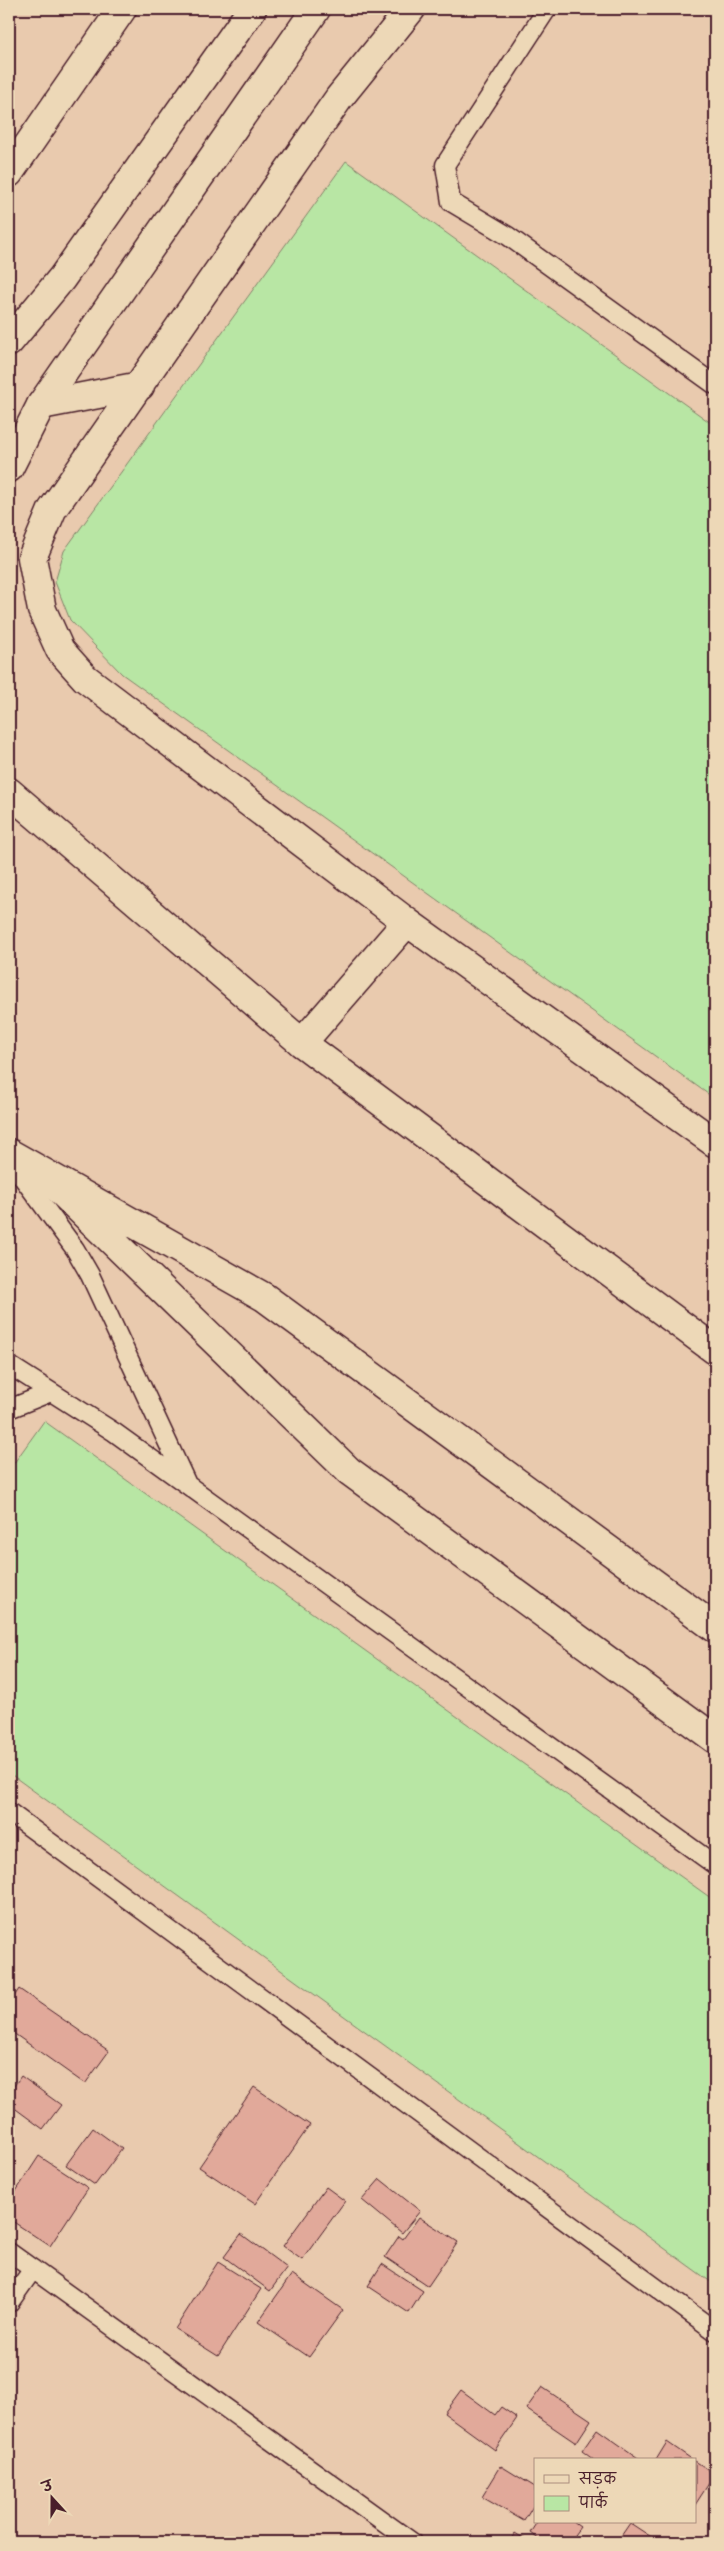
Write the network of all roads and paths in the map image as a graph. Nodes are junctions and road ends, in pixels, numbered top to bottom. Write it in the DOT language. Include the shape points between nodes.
graph roads {
  1 [pos="122,9"];
  2 [pos="252,9"];
  3 [pos="316,9"];
  4 [pos="410,9"];
  5 [pos="547,9"];
  6 [pos="9,173"];
  7 [pos="9,342"];
  8 [pos="715,385"];
  9 [pos="140,386"];
  10 [pos="41,405"];
  11 [pos="9,468"];
  12 [pos="9,792"];
  13 [pos="407,922"];
  14 [pos="302,1043"];
  15 [pos="715,1143"];
  16 [pos="9,1153"];
  17 [pos="9,1159"];
  18 [pos="40,1171"];
  19 [pos="715,1350"];
  20 [pos="9,1365"];
  21 [pos="51,1392"];
  22 [pos="9,1409"];
  23 [pos="187,1485"];
  24 [pos="715,1628"];
  25 [pos="715,1739"];
  26 [pos="9,1812"];
  27 [pos="715,1864"];
  28 [pos="9,2252"];
  29 [pos="33,2269"];
  30 [pos="9,2303"];
  31 [pos="715,2331"];
  32 [pos="412,2542"];
  1 -- 6 [label="street"];
  2 -- 7 [label="street" via="62,278"];
  3 -- 10 [label="street"];
  4 -- 9 [label="street" via="339,98"];
  5 -- 8 [label="lane" via="445,165 451,202 508,236"];
  9 -- 10 [label="street"];
  9 -- 13 [label="street" via="52,510 32,558 42,610 60,650 85,678"];
  10 -- 11 [label="street"];
  12 -- 14 [label="street"];
  13 -- 14 [label="street"];
  13 -- 15 [label="street"];
  14 -- 19 [label="street"];
  16 -- 18 [label="street"];
  17 -- 23 [label="lane" via="75,1249 90,1275"];
  18 -- 24 [label="street" via="264,1297"];
  18 -- 25 [label="street" via="349,1470"];
  20 -- 21 [label="lane"];
  21 -- 22 [label="lane"];
  21 -- 23 [label="lane" via="114,1432"];
  23 -- 27 [label="lane"];
  26 -- 31 [label="lane"];
  28 -- 29 [label="lane"];
  29 -- 30 [label="lane"];
  29 -- 32 [label="lane"];
}
